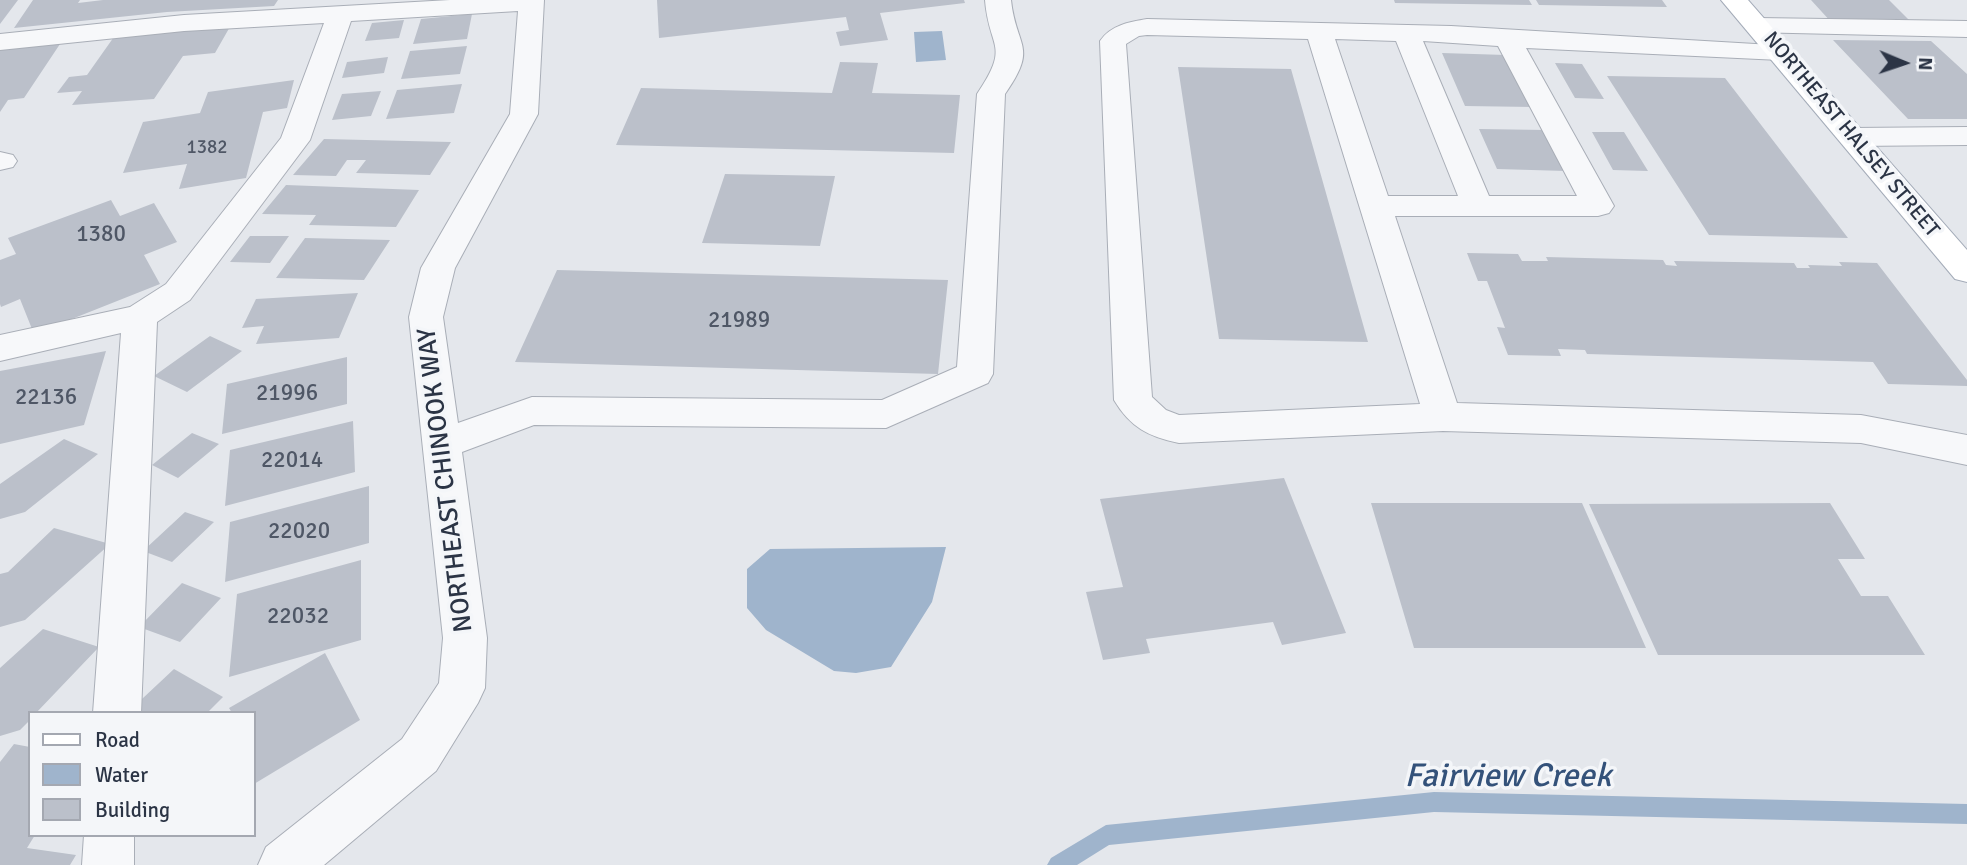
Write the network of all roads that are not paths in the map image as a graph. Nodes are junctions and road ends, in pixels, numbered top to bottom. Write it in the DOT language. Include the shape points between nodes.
graph roads {
  1 [pos="998,0"];
  2 [pos="1734,0"];
  3 [pos="531,1"];
  4 [pos="340,15"];
  5 [pos="1758,26"];
  6 [pos="1967,29"];
  7 [pos="1320,31"];
  8 [pos="1406,33"];
  9 [pos="1508,39"];
  10 [pos="0,42"];
  11 [pos="1780,52"];
  12 [pos="1967,136"];
  13 [pos="1853,137"];
  14 [pos="1477,205"];
  15 [pos="1376,206"];
  16 [pos="1967,271"];
  17 [pos="140,317"];
  18 [pos="0,348"];
  19 [pos="1443,416"];
  20 [pos="442,444"];
  21 [pos="1967,450"];
  22 [pos="117,711"];
  23 [pos="109,837"];
  24 [pos="108,865"];
  25 [pos="284,865"];
  1 -- 20 [label="street" via="1009,41 1009,66 991,94 975,374 886,414 532,411"];
  2 -- 5 [label="main road, NORTHEAST HALSEY STREET"];
  3 -- 4 [label="street"];
  3 -- 20 [label="street, NORTHEAST CHINOOK WAY" via="524,114 438,268 426,317"];
  4 -- 10 [label="street" via="171,24"];
  4 -- 17 [label="street" via="295,140 178,292"];
  5 -- 6 [label="street"];
  5 -- 11 [label="main road, NORTHEAST HALSEY STREET"];
  7 -- 8 [label="street"];
  7 -- 15 [label="street"];
  7 -- 19 [label="street" via="1147,27 1132,29 1113,41 1133,400 1142,415 1179,429"];
  8 -- 9 [label="street"];
  8 -- 14 [label="street"];
  9 -- 11 [label="street"];
  9 -- 14 [label="street" via="1598,206"];
  11 -- 13 [label="main road, NORTHEAST HALSEY STREET"];
  12 -- 13 [label="street"];
  13 -- 16 [label="main road, NORTHEAST HALSEY STREET"];
  14 -- 15 [label="street"];
  15 -- 19 [label="street"];
  17 -- 18 [label="street"];
  17 -- 22 [label="street"];
  19 -- 21 [label="street" via="1861,429"];
  20 -- 25 [label="street, NORTHEAST CHINOOK WAY" via="465,638 462,688 419,755"];
  23 -- 24 [label="street"];
}
